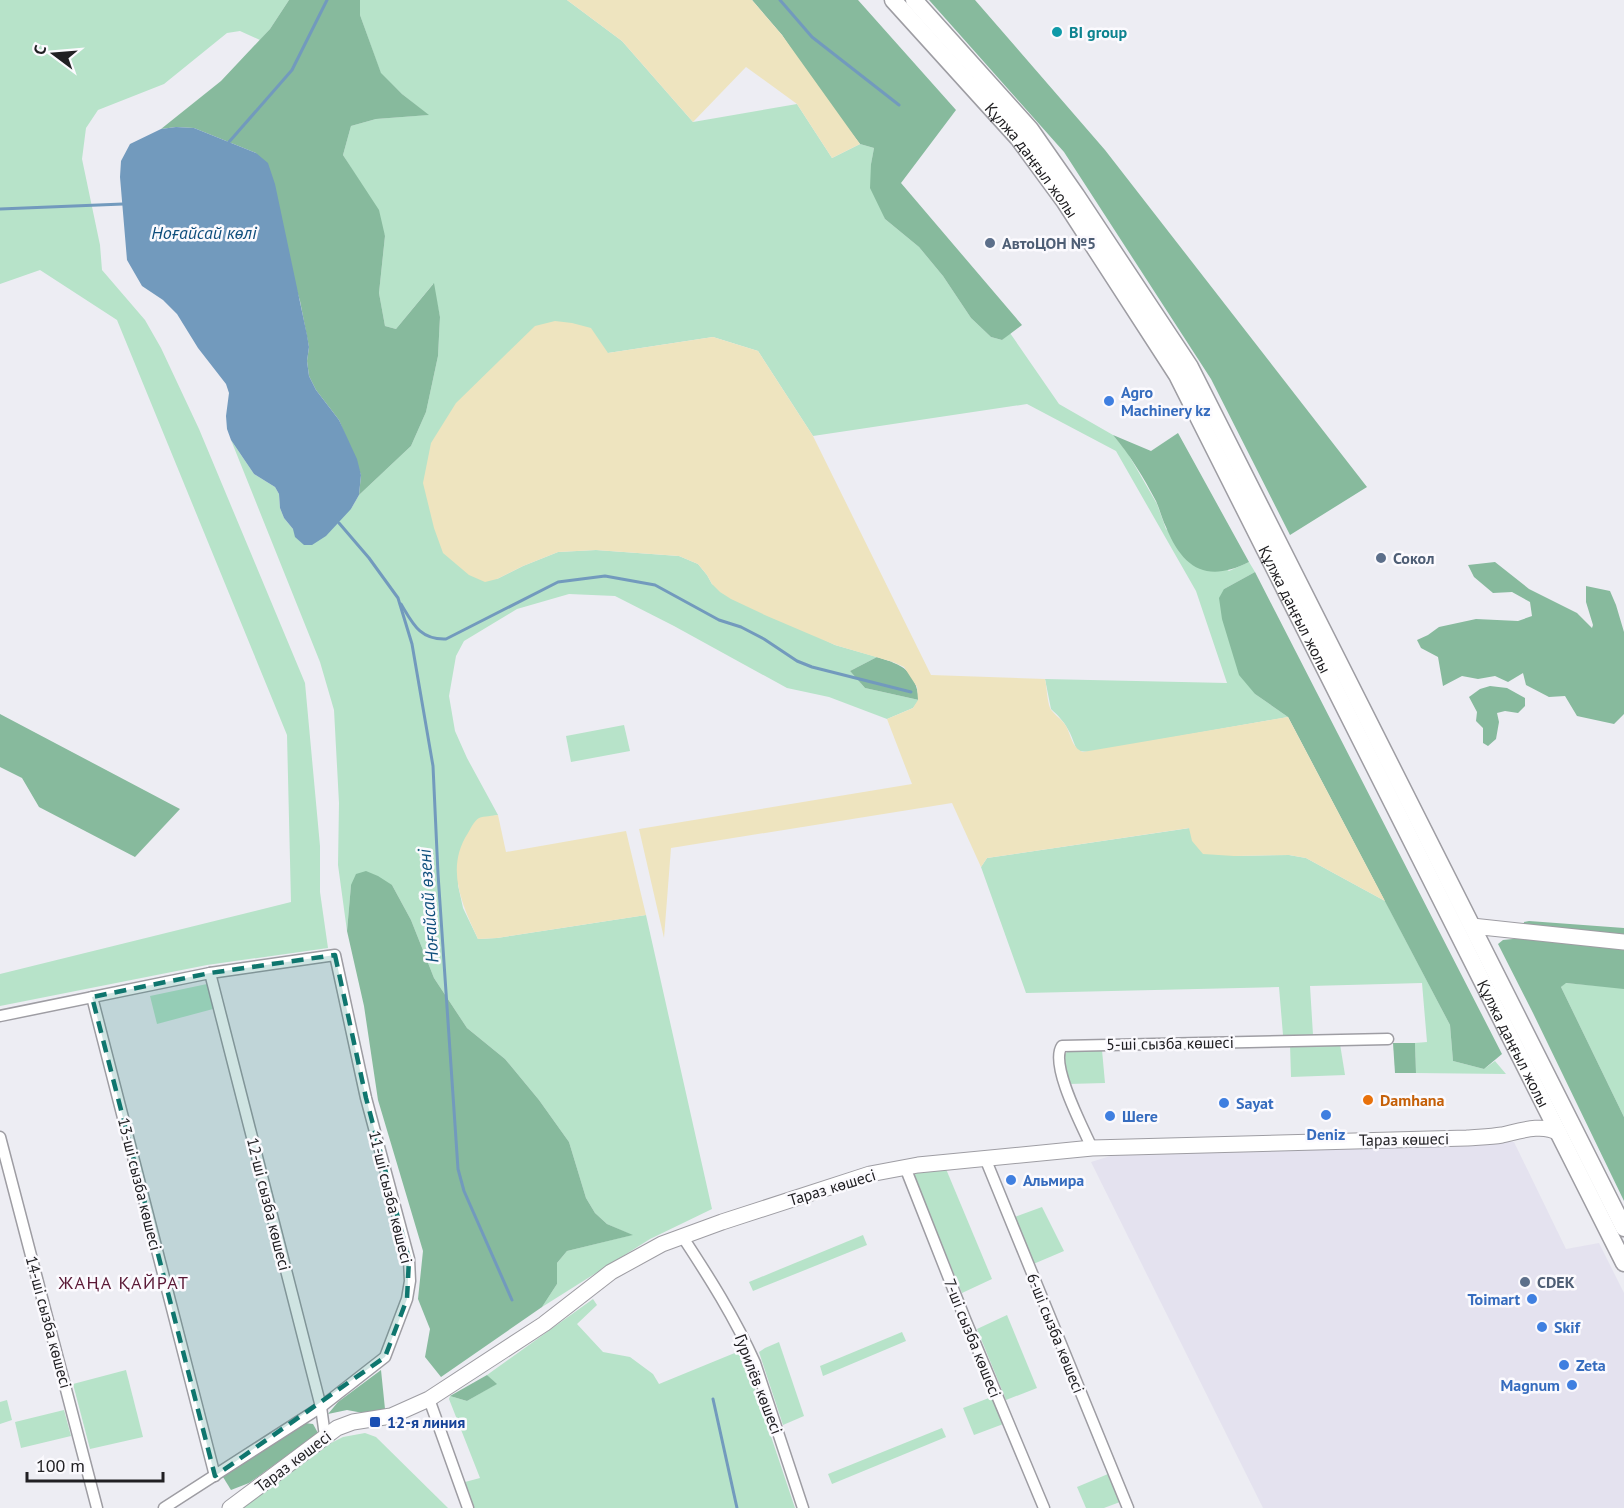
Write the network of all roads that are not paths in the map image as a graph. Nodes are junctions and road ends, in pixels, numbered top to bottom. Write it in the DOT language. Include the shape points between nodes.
graph roads {
  1 [pos="893,0"];
  2 [pos="914,0"];
  3 [pos="1472,926"];
  4 [pos="1624,942"];
  5 [pos="210,973"];
  6 [pos="92,997"];
  7 [pos="0,1016"];
  8 [pos="1388,1039"];
  9 [pos="1537,1088"];
  10 [pos="1517,1131"];
  11 [pos="1559,1133"];
  12 [pos="0,1137"];
  13 [pos="1092,1148"];
  14 [pos="985,1158"];
  15 [pos="905,1167"];
  16 [pos="1624,1228"];
  17 [pos="682,1236"];
  18 [pos="1624,1263"];
  19 [pos="429,1399"];
  20 [pos="321,1407"];
  21 [pos="325,1436"];
  22 [pos="215,1476"];
  23 [pos="97,1508"];
  24 [pos="164,1508"];
  25 [pos="230,1508"];
  26 [pos="468,1508"];
  27 [pos="803,1508"];
  28 [pos="1044,1508"];
  29 [pos="1128,1508"];
  1 -- 9 [label="main road, Құлжа даңғыл жолы" via="1018,138 1065,202 1177,375"];
  2 -- 3 [label="main road, Құлжа даңғыл жолы" via="1030,129 1190,368"];
  3 -- 4 [label="street"];
  3 -- 16 [label="main road, Құлжа даңғыл жолы"];
  5 -- 6 [label="street"];
  5 -- 20 [label="street, 12-ші сызба көшесі"];
  5 -- 20 [label="street, 11-ші сызба көшесі" via="335,955 366,1098 409,1259 410,1281 385,1357"];
  6 -- 7 [label="street"];
  6 -- 22 [label="street, 13-ші сызба көшесі"];
  8 -- 13 [label="street, 5-ші сызба көшесі" via="1062,1046 1058,1053 1060,1073"];
  9 -- 10 [label="street" via="1541,1105 1536,1119"];
  9 -- 11 [label="main road, Құлжа даңғыл жолы"];
  10 -- 11 [label="street, Тараз көшесі" via="1541,1128"];
  10 -- 13 [label="street, Тараз көшесі" via="1467,1137"];
  11 -- 18 [label="main road, Құлжа даңғыл жолы"];
  12 -- 23 [label="street, 14-ші сызба көшесі"];
  13 -- 14 [label="street, Тараз көшесі"];
  14 -- 15 [label="street, Тараз көшесі"];
  14 -- 29 [label="street, 6-ші сызба көшесі"];
  15 -- 17 [label="street, Тараз көшесі" via="850,1180"];
  15 -- 28 [label="street, 7-ші сызба көшесі"];
  17 -- 19 [label="street, Тараз көшесі" via="611,1272 544,1324"];
  17 -- 27 [label="street, Гурилёв көшесі" via="747,1344"];
  19 -- 21 [label="street, Тараз көшесі" via="391,1416 345,1425"];
  19 -- 26 [label="street"];
  20 -- 21 [label="street, 12-ші сызба көшесі"];
  20 -- 22 [label="street, 11-ші сызба көшесі"];
  21 -- 25 [label="street, Тараз көшесі"];
  22 -- 24 [label="street, 11-ші сызба көшесі"];
}
